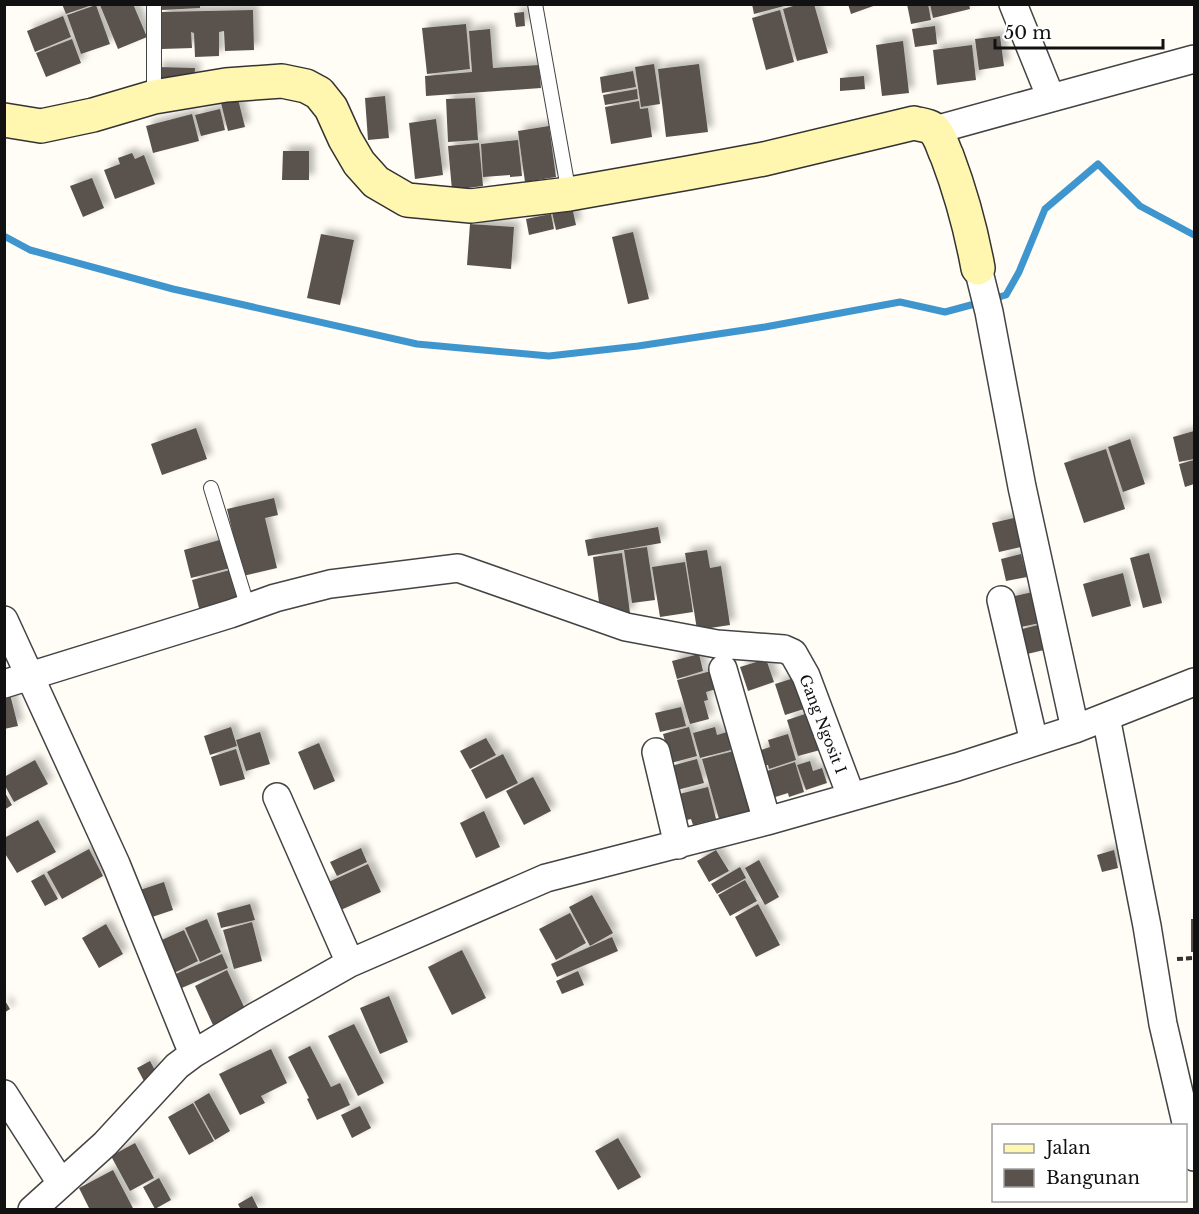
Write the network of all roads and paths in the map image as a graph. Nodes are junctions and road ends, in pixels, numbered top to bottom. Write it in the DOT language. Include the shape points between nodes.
graph roads {
  1 [pos="154,4"];
  2 [pos="536,4"];
  3 [pos="1013,4"];
  4 [pos="1194,59"];
  5 [pos="154,97"];
  6 [pos="1051,98"];
  7 [pos="4,120"];
  8 [pos="935,130"];
  9 [pos="569,194"];
  10 [pos="978,268"];
  11 [pos="211,488"];
  12 [pos="1001,600"];
  13 [pos="249,608"];
  14 [pos="4,620"];
  15 [pos="723,669"];
  16 [pos="30,676"];
  17 [pos="1194,682"];
  18 [pos="4,684"];
  19 [pos="1107,717"];
  20 [pos="1075,729"];
  21 [pos="1034,742"];
  22 [pos="656,752"];
  23 [pos="851,796"];
  24 [pos="277,797"];
  25 [pos="767,821"];
  26 [pos="678,844"];
  27 [pos="350,963"];
  28 [pos="193,1054"];
  29 [pos="4,1094"];
  30 [pos="1186,1124"];
  31 [pos="1187,1127"];
  32 [pos="1194,1157"];
  33 [pos="61,1183"];
  34 [pos="32,1209"];
  1 -- 5 [label="lane"];
  2 -- 9 [label="lane"];
  3 -- 6 [label="street"];
  4 -- 6 [label="street"];
  5 -- 7 [label="street" via="41,126"];
  5 -- 9 [label="street" via="282,81 306,86 319,93 331,108 359,163 376,182 407,200 471,206"];
  6 -- 8 [label="street"];
  8 -- 9 [label="street" via="914,123 764,159"];
  8 -- 10 [label="street" via="957,182"];
  10 -- 20 [label="street"];
  11 -- 13 [label="lane"];
  12 -- 21 [label="street"];
  13 -- 16 [label="street"];
  13 -- 23 [label="street, Gang Ngosit I" via="330,584 458,568 626,627 717,644 784,649 793,653 806,676"];
  14 -- 16 [label="street"];
  15 -- 25 [label="street"];
  16 -- 18 [label="street"];
  16 -- 28 [label="street" via="125,886"];
  17 -- 19 [label="street"];
  19 -- 20 [label="street"];
  19 -- 30 [label="street" via="1163,1024"];
  20 -- 21 [label="street"];
  21 -- 23 [label="street" via="957,768"];
  22 -- 26 [label="street"];
  23 -- 25 [label="street"];
  24 -- 27 [label="street"];
  25 -- 26 [label="street"];
  26 -- 27 [label="street" via="546,878"];
  27 -- 28 [label="street"];
  28 -- 33 [label="street"];
  29 -- 33 [label="street"];
  31 -- 32 [label="street"];
  33 -- 34 [label="street"];
}
